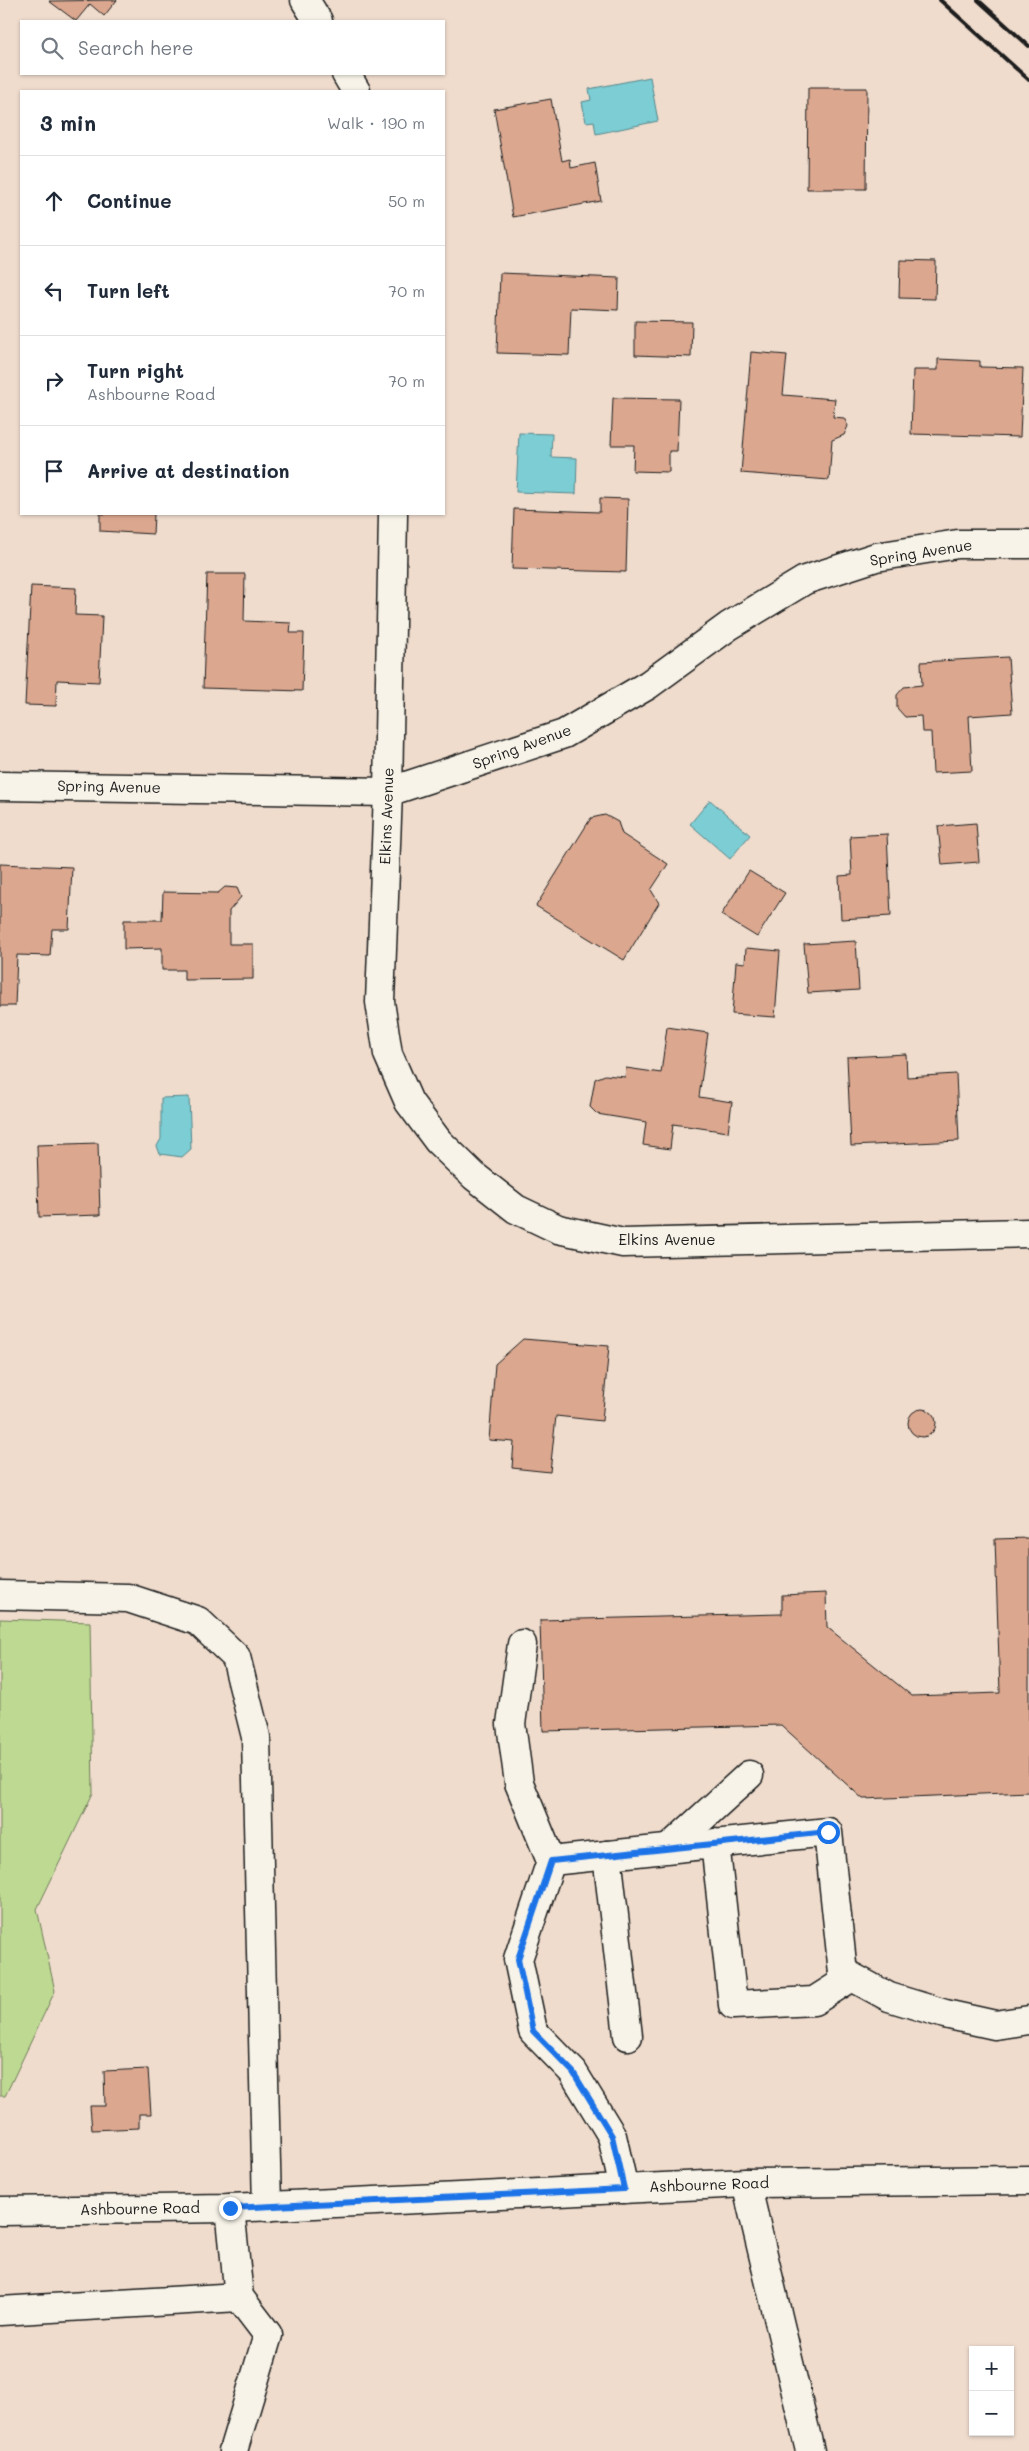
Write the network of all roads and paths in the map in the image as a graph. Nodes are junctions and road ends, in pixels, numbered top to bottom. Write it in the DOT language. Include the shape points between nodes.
graph roads {
  1 [pos="305,0"];
  2 [pos="317,20"];
  3 [pos="347,75"];
  4 [pos="355,90"];
  5 [pos="393,515"];
  6 [pos="1029,544"];
  7 [pos="0,786"];
  8 [pos="388,792"];
  9 [pos="1029,1233"];
  10 [pos="0,1595"];
  11 [pos="522,1644"];
  12 [pos="749,1775"];
  13 [pos="715,1844"];
  14 [pos="669,1848"];
  15 [pos="607,1855"];
  16 [pos="551,1861"];
  17 [pos="843,1972"];
  18 [pos="1029,2020"];
  19 [pos="628,2036"];
  20 [pos="1029,2180"];
  21 [pos="746,2183"];
  22 [pos="624,2189"];
  23 [pos="267,2206"];
  24 [pos="230,2208"];
  25 [pos="0,2211"];
  26 [pos="239,2297"];
  27 [pos="0,2311"];
  28 [pos="233,2451"];
  29 [pos="810,2451"];
  1 -- 2 [label="street"];
  3 -- 4 [label="street"];
  5 -- 8 [label="street, Elkins Avenue"];
  6 -- 8 [label="street, Spring Avenue" via="958,544 876,557 804,580 729,626 648,684 564,734"];
  7 -- 8 [label="street, Spring Avenue"];
  8 -- 9 [label="street, Elkins Avenue" via="380,1002 388,1054 409,1102 438,1141 474,1176 516,1209 558,1230 624,1243"];
  10 -- 23 [label="street" via="128,1598 198,1621 236,1657 256,1737"];
  11 -- 16 [label="street" via="511,1724 519,1783"];
  12 -- 14 [label="street"];
  13 -- 14 [label="street"];
  13 -- 17 [label="street" via="828,1832"];
  13 -- 17 [label="street" via="733,2005 814,2001 844,1982"];
  14 -- 15 [label="street"];
  15 -- 16 [label="street"];
  15 -- 19 [label="street"];
  16 -- 22 [label="street" via="518,1959 533,2031 573,2072 612,2136"];
  17 -- 18 [label="street" via="889,1997 945,2014 995,2024"];
  20 -- 21 [label="street, Ashbourne Road"];
  21 -- 22 [label="street, Ashbourne Road"];
  21 -- 29 [label="street"];
  22 -- 23 [label="street, Ashbourne Road"];
  23 -- 24 [label="street, Ashbourne Road"];
  24 -- 25 [label="street, Ashbourne Road"];
  24 -- 26 [label="street"];
  26 -- 27 [label="street"];
  26 -- 28 [label="street" via="268,2335"];
}
